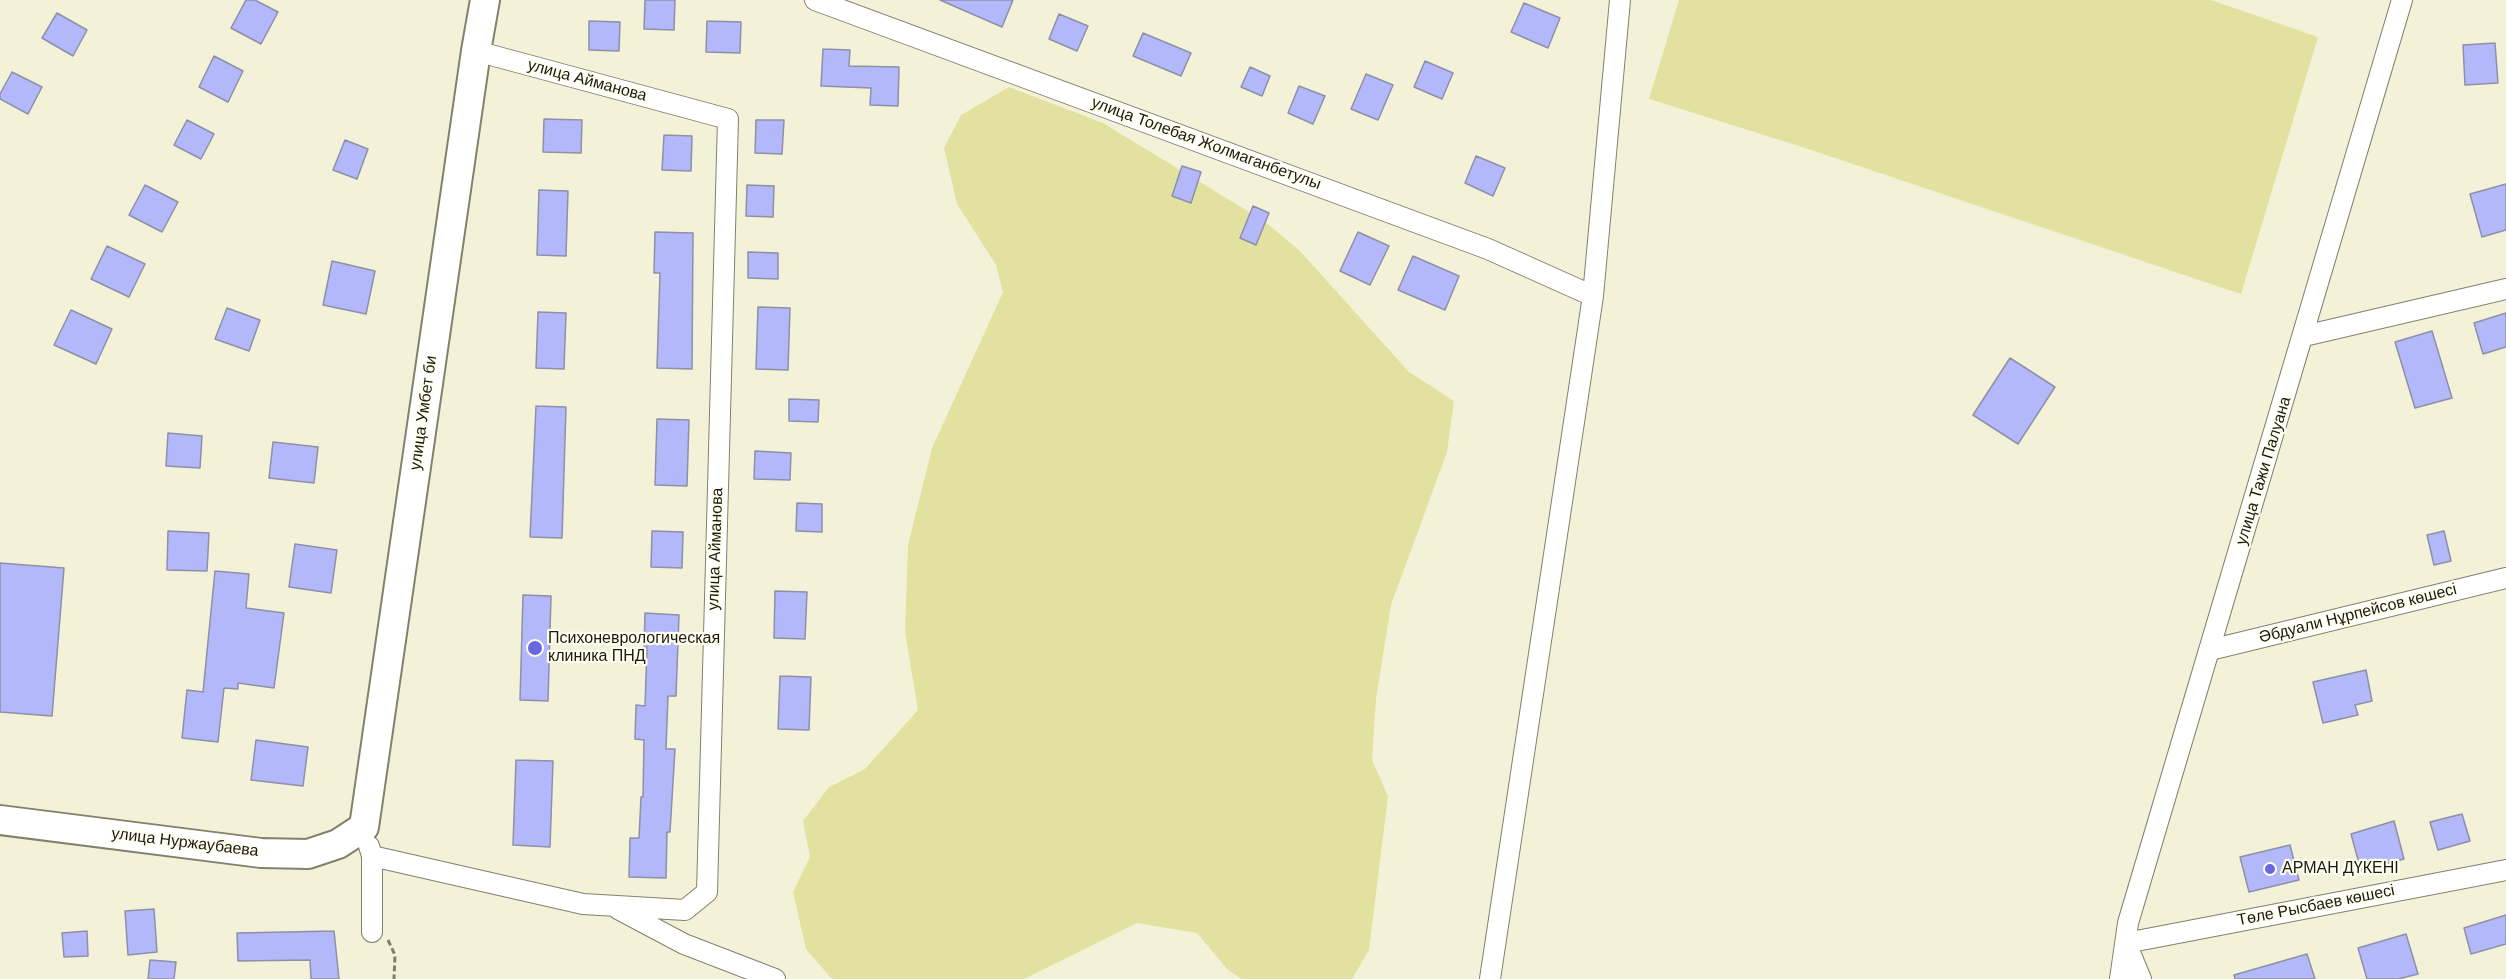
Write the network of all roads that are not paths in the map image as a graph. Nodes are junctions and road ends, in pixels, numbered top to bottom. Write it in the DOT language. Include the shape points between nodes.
graph roads {
  1 [pos="485,0"];
  2 [pos="815,0"];
  3 [pos="1620,0"];
  4 [pos="2402,0"];
  5 [pos="476,51"];
  6 [pos="2506,289"];
  7 [pos="1593,296"];
  8 [pos="2304,336"];
  9 [pos="2506,578"];
  10 [pos="2210,650"];
  11 [pos="0,820"];
  12 [pos="364,826"];
  13 [pos="372,856"];
  14 [pos="2506,870"];
  15 [pos="613,906"];
  16 [pos="378,933"];
  17 [pos="2126,943"];
  18 [pos="775,979"];
  19 [pos="1490,979"];
  20 [pos="2120,979"];
  21 [pos="2141,979"];
  1 -- 5 [label="street, улица Умбет би"];
  2 -- 7 [label="street, улица Толебая Жолмаганбетулы" via="1488,249"];
  3 -- 7 [label="street"];
  4 -- 8 [label="street, улица Тажи Палуана"];
  5 -- 12 [label="street, улица Умбет би"];
  5 -- 15 [label="street, улица Айманова" via="728,119 707,892 685,910"];
  6 -- 8 [label="street"];
  7 -- 19 [label="street"];
  8 -- 10 [label="street, улица Тажи Палуана"];
  9 -- 10 [label="street, Әбдуали Нұрпейсов көшесі"];
  10 -- 17 [label="street, улица Тажи Палуана" via="2128,923"];
  11 -- 12 [label="street, улица Нуржаубаева" via="261,853 308,854 338,844"];
  12 -- 13 [label="street"];
  13 -- 15 [label="street, улица Айманова" via="583,904"];
  13 -- 16 [label="street"];
  14 -- 17 [label="street, Төле Рысбаев көшесі"];
  15 -- 18 [label="street" via="684,944"];
  17 -- 20 [label="street, улица Тажи Палуана"];
  17 -- 21 [label="street"];
}
